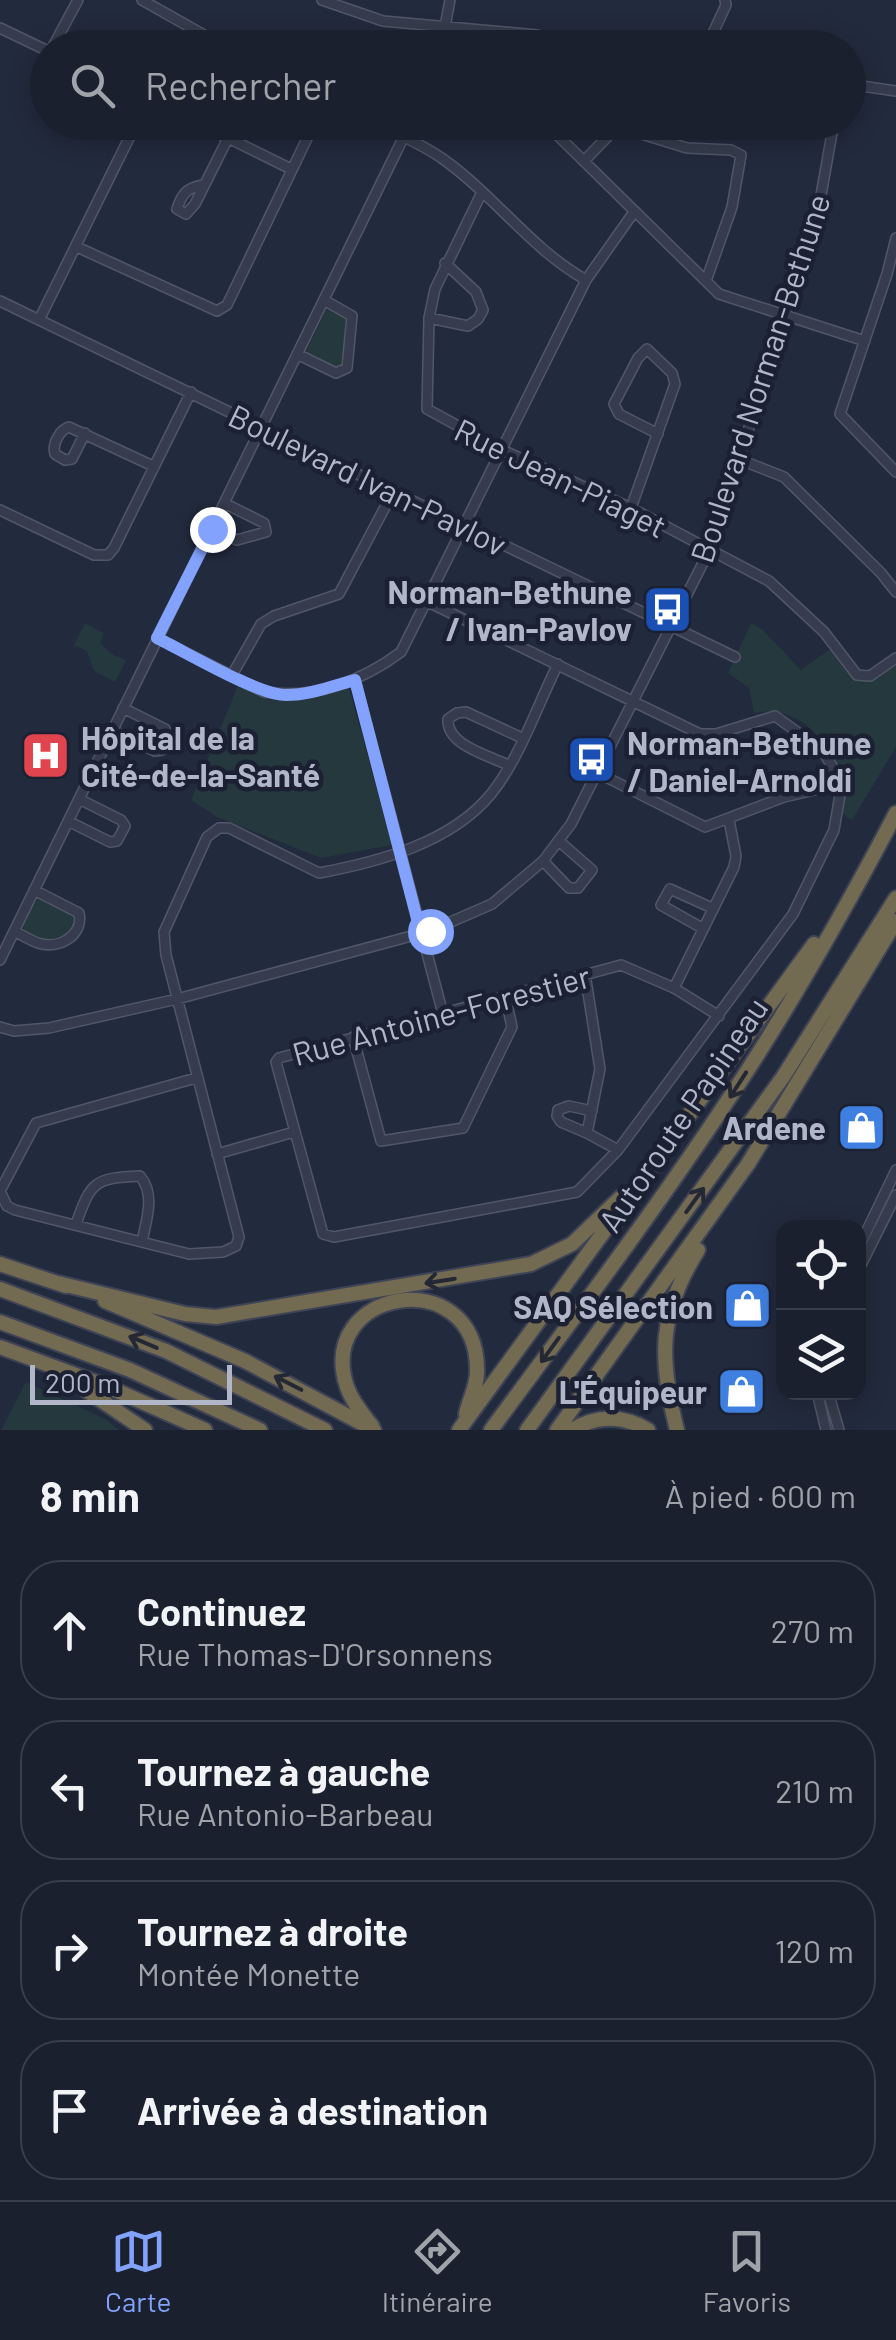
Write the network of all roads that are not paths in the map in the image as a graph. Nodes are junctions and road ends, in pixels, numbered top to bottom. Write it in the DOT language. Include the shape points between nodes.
graph roads {
  1 [pos="78,0"];
  2 [pos="142,0"];
  3 [pos="322,0"];
  4 [pos="450,0"];
  5 [pos="725,0"];
  6 [pos="445,27"];
  7 [pos="0,28"];
  8 [pos="61,30"];
  9 [pos="195,30"];
  10 [pos="444,30"];
  11 [pos="480,30"];
  12 [pos="713,30"];
  13 [pos="30,41"];
  14 [pos="866,87"];
  15 [pos="896,91"];
  16 [pos="128,140"];
  17 [pos="227,140"];
  18 [pos="232,140"];
  19 [pos="306,140"];
  20 [pos="403,140"];
  21 [pos="409,140"];
  22 [pos="562,140"];
  23 [pos="604,140"];
  24 [pos="661,140"];
  25 [pos="831,140"];
  26 [pos="584,161"];
  27 [pos="291,169"];
  28 [pos="203,185"];
  29 [pos="482,192"];
  30 [pos="634,212"];
  31 [pos="896,238"];
  32 [pos="77,246"];
  33 [pos="446,263"];
  34 [pos="586,280"];
  35 [pos="706,282"];
  36 [pos="324,300"];
  37 [pos="0,301"];
  38 [pos="784,314"];
  39 [pos="429,318"];
  40 [pos="39,320"];
  41 [pos="865,341"];
  42 [pos="297,354"];
  43 [pos="190,392"];
  44 [pos="261,428"];
  45 [pos="86,433"];
  46 [pos="658,434"];
  47 [pos="896,449"];
  48 [pos="502,450"];
  49 [pos="738,458"];
  50 [pos="886,461"];
  51 [pos="153,466"];
  52 [pos="896,472"];
  53 [pos="393,492"];
  54 [pos="224,504"];
  55 [pos="631,508"];
  56 [pos="0,510"];
  57 [pos="462,525"];
  58 [pos="212,529"];
  59 [pos="710,549"];
  60 [pos="896,592"];
  61 [pos="428,602"];
  62 [pos="670,624"];
  63 [pos="157,638"];
  64 [pos="735,657"];
  65 [pos="896,658"];
  66 [pos="558,664"];
  67 [pos="232,675"];
  68 [pos="355,680"];
  69 [pos="632,701"];
  70 [pos="123,708"];
  71 [pos="112,730"];
  72 [pos="522,738"];
  73 [pos="508,766"];
  74 [pos="598,773"];
  75 [pos="836,785"];
  76 [pos="78,799"];
  77 [pos="896,813"];
  78 [pos="729,820"];
  79 [pos="68,821"];
  80 [pos="560,842"];
  81 [pos="401,851"];
  82 [pos="873,856"];
  83 [pos="544,861"];
  84 [pos="34,890"];
  85 [pos="896,898"];
  86 [pos="712,908"];
  87 [pos="896,921"];
  88 [pos="702,928"];
  89 [pos="14,931"];
  90 [pos="421,934"];
  91 [pos="0,960"];
  92 [pos="586,974"];
  93 [pos="674,988"];
  94 [pos="505,994"];
  95 [pos="177,998"];
  96 [pos="442,1014"];
  97 [pos="720,1016"];
  98 [pos="0,1027"];
  99 [pos="353,1037"];
  100 [pos="196,1078"];
  101 [pos="592,1112"];
  102 [pos="294,1132"];
  103 [pos="587,1133"];
  104 [pos="618,1150"];
  105 [pos="662,1153"];
  106 [pos="218,1154"];
  107 [pos="748,1164"];
  108 [pos="896,1170"];
  109 [pos="0,1191"];
  110 [pos="896,1195"];
  111 [pos="76,1224"];
  112 [pos="866,1232"];
  113 [pos="142,1242"];
  114 [pos="866,1255"];
  115 [pos="0,1264"];
  116 [pos="58,1283"];
  117 [pos="0,1289"];
  118 [pos="0,1322"];
  119 [pos="0,1347"];
  120 [pos="43,1362"];
  121 [pos="818,1400"];
  122 [pos="830,1400"];
  123 [pos="461,1427"];
  124 [pos="145,1430"];
  125 [pos="205,1430"];
  126 [pos="260,1430"];
  127 [pos="325,1430"];
  128 [pos="374,1430"];
  129 [pos="491,1430"];
  130 [pos="527,1430"];
  131 [pos="557,1430"];
  132 [pos="572,1430"];
  133 [pos="648,1430"];
  134 [pos="677,1430"];
  135 [pos="826,1430"];
  136 [pos="839,1430"];
  1 -- 8 [label="street"];
  2 -- 9 [label="street"];
  3 -- 6 [label="street" via="383,21"];
  4 -- 6 [label="street"];
  5 -- 12 [label="street"];
  6 -- 10 [label="street"];
  6 -- 11 [label="street"];
  7 -- 13 [label="street"];
  14 -- 15 [label="street"];
  16 -- 32 [label="street"];
  17 -- 28 [label="street"];
  18 -- 27 [label="street"];
  19 -- 27 [label="street"];
  20 -- 36 [label="street"];
  21 -- 29 [label="street"];
  22 -- 26 [label="street"];
  23 -- 26 [label="street"];
  24 -- 35 [label="street" via="741,155 732,207"];
  25 -- 38 [label="street, Boulevard Norman-Bethune" via="818,212"];
  26 -- 30 [label="street"];
  27 -- 32 [label="street" via="227,306 217,311"];
  29 -- 33 [label="street, Rue Jean-Piaget"];
  29 -- 34 [label="street" via="556,262"];
  30 -- 34 [label="street"];
  30 -- 35 [label="street"];
  31 -- 41 [label="street"];
  32 -- 40 [label="street"];
  33 -- 39 [label="street, Rue Jean-Piaget"];
  33 -- 39 [label="street" via="476,292 483,310 468,326"];
  34 -- 48 [label="street"];
  35 -- 38 [label="street" via="719,294"];
  36 -- 42 [label="street"];
  36 -- 42 [label="street" via="352,316 347,368 336,373"];
  37 -- 40 [label="street, Boulevard Ivan-Pavlov"];
  38 -- 41 [label="street"];
  38 -- 49 [label="street, Boulevard Norman-Bethune"];
  39 -- 48 [label="street, Rue Jean-Piaget" via="427,409"];
  40 -- 43 [label="street, Boulevard Ivan-Pavlov"];
  41 -- 50 [label="street" via="840,414"];
  42 -- 44 [label="street"];
  43 -- 44 [label="street, Boulevard Ivan-Pavlov"];
  43 -- 51 [label="street"];
  44 -- 53 [label="street, Boulevard Ivan-Pavlov"];
  44 -- 54 [label="street"];
  45 -- 51 [label="street"];
  46 -- 46 [label="street" via="619,414 614,404 647,349 676,384"];
  46 -- 55 [label="street"];
  47 -- 50 [label="street"];
  48 -- 55 [label="street, Rue Jean-Piaget"];
  48 -- 57 [label="street"];
  49 -- 59 [label="street, Boulevard Norman-Bethune"];
  49 -- 60 [label="street" via="784,477"];
  50 -- 52 [label="street"];
  51 -- 56 [label="street" via="105,556"];
  53 -- 57 [label="street, Boulevard Ivan-Pavlov"];
  53 -- 67 [label="street" via="339,594 260,624"];
  54 -- 58 [label="street"];
  54 -- 58 [label="street" via="266,530 237,540"];
  55 -- 59 [label="street, Rue Jean-Piaget"];
  57 -- 61 [label="street"];
  57 -- 62 [label="street, Boulevard Ivan-Pavlov"];
  58 -- 63 [label="street"];
  59 -- 62 [label="street, Boulevard Norman-Bethune"];
  59 -- 65 [label="street, Rue Jean-Piaget" via="785,594 857,676 870,676"];
  61 -- 66 [label="street"];
  61 -- 68 [label="street" via="402,652"];
  62 -- 64 [label="street, Boulevard Ivan-Pavlov"];
  62 -- 69 [label="street, Boulevard Norman-Bethune"];
  63 -- 67 [label="street"];
  63 -- 70 [label="street"];
  66 -- 69 [label="street"];
  66 -- 72 [label="street"];
  67 -- 68 [label="street" via="284,695"];
  68 -- 81 [label="street"];
  69 -- 74 [label="street, Boulevard Norman-Bethune"];
  69 -- 75 [label="street" via="700,734 775,716 822,750"];
  70 -- 71 [label="street"];
  70 -- 71 [label="street" via="165,729 168,741 155,751"];
  71 -- 76 [label="street"];
  72 -- 73 [label="street"];
  72 -- 73 [label="street" via="466,712 448,719 452,738"];
  73 -- 81 [label="street" via="464,821"];
  74 -- 78 [label="street" via="705,826"];
  74 -- 80 [label="street, Boulevard Norman-Bethune"];
  75 -- 78 [label="street"];
  75 -- 97 [label="street, Rue Antoine-Forestier" via="834,830 801,897"];
  76 -- 79 [label="street"];
  76 -- 79 [label="street" via="121,820 122,836 110,842"];
  77 -- 82 [label="highway, Autoroute Papineau"];
  78 -- 86 [label="street" via="736,856"];
  79 -- 84 [label="street"];
  80 -- 83 [label="street, Boulevard Norman-Bethune"];
  80 -- 83 [label="street" via="592,870 578,888 569,888"];
  81 -- 90 [label="street"];
  81 -- 95 [label="street" via="319,873 229,828 213,830 164,932"];
  82 -- 105 [label="highway"];
  82 -- 129 [label="highway, Autoroute Papineau, one-way" via="724,1106"];
  83 -- 90 [label="street, Boulevard Norman-Bethune" via="492,904"];
  84 -- 89 [label="street"];
  84 -- 89 [label="street" via="79,913 76,933 45,945"];
  130 -- 85 [label="highway, Autoroute Papineau, one-way" via="784,1077"];
  86 -- 88 [label="street"];
  86 -- 88 [label="street" via="670,889 664,896 662,905"];
  87 -- 107 [label="highway"];
  88 -- 93 [label="street"];
  89 -- 91 [label="street"];
  90 -- 95 [label="street, Boulevard Norman-Bethune"];
  90 -- 96 [label="street"];
  92 -- 93 [label="street, Rue Antoine-Forestier" via="621,965"];
  92 -- 94 [label="street, Rue Antoine-Forestier"];
  92 -- 101 [label="street" via="600,1069"];
  93 -- 97 [label="street, Rue Antoine-Forestier"];
  94 -- 96 [label="street, Rue Antoine-Forestier"];
  94 -- 99 [label="street" via="512,1027 463,1128 381,1142"];
  95 -- 98 [label="street, Boulevard Norman-Bethune" via="49,1028"];
  95 -- 100 [label="street"];
  96 -- 99 [label="street, Rue Antoine-Forestier"];
  97 -- 104 [label="street, Rue Antoine-Forestier"];
  99 -- 102 [label="street, Rue Antoine-Forestier" via="276,1062"];
  100 -- 106 [label="street"];
  100 -- 109 [label="street" via="36,1123"];
  101 -- 103 [label="street"];
  101 -- 103 [label="street" via="558,1110 561,1122"];
  102 -- 104 [label="street, Rue Antoine-Forestier" via="320,1226 334,1237 577,1192"];
  102 -- 106 [label="street"];
  103 -- 104 [label="street"];
  105 -- 116 [label="highway, one-way" via="579,1239 513,1269 216,1316"];
  105 -- 123 [label="highway"];
  106 -- 113 [label="street" via="240,1237 236,1246 189,1254"];
  107 -- 131 [label="highway"];
  107 -- 134 [label="highway" via="682,1278 668,1316 664,1369"];
  108 -- 112 [label="street"];
  109 -- 111 [label="street" via="15,1210"];
  110 -- 114 [label="street"];
  111 -- 113 [label="street"];
  111 -- 113 [label="street" via="88,1191 98,1183 140,1176 150,1204"];
  115 -- 116 [label="highway"];
  128 -- 116 [label="highway, one-way" via="228,1353"];
  127 -- 117 [label="highway, one-way" via="182,1358"];
  118 -- 126 [label="highway" via="130,1370"];
  119 -- 120 [label="highway"];
  120 -- 124 [label="highway"];
  120 -- 125 [label="highway"];
  121 -- 135 [label="street"];
  122 -- 136 [label="street"];
  123 -- 128 [label="highway" via="478,1369 471,1341 446,1310 410,1298 367,1314 345,1352 348,1388"];
  132 -- 133 [label="highway" via="604,1418"];
}
